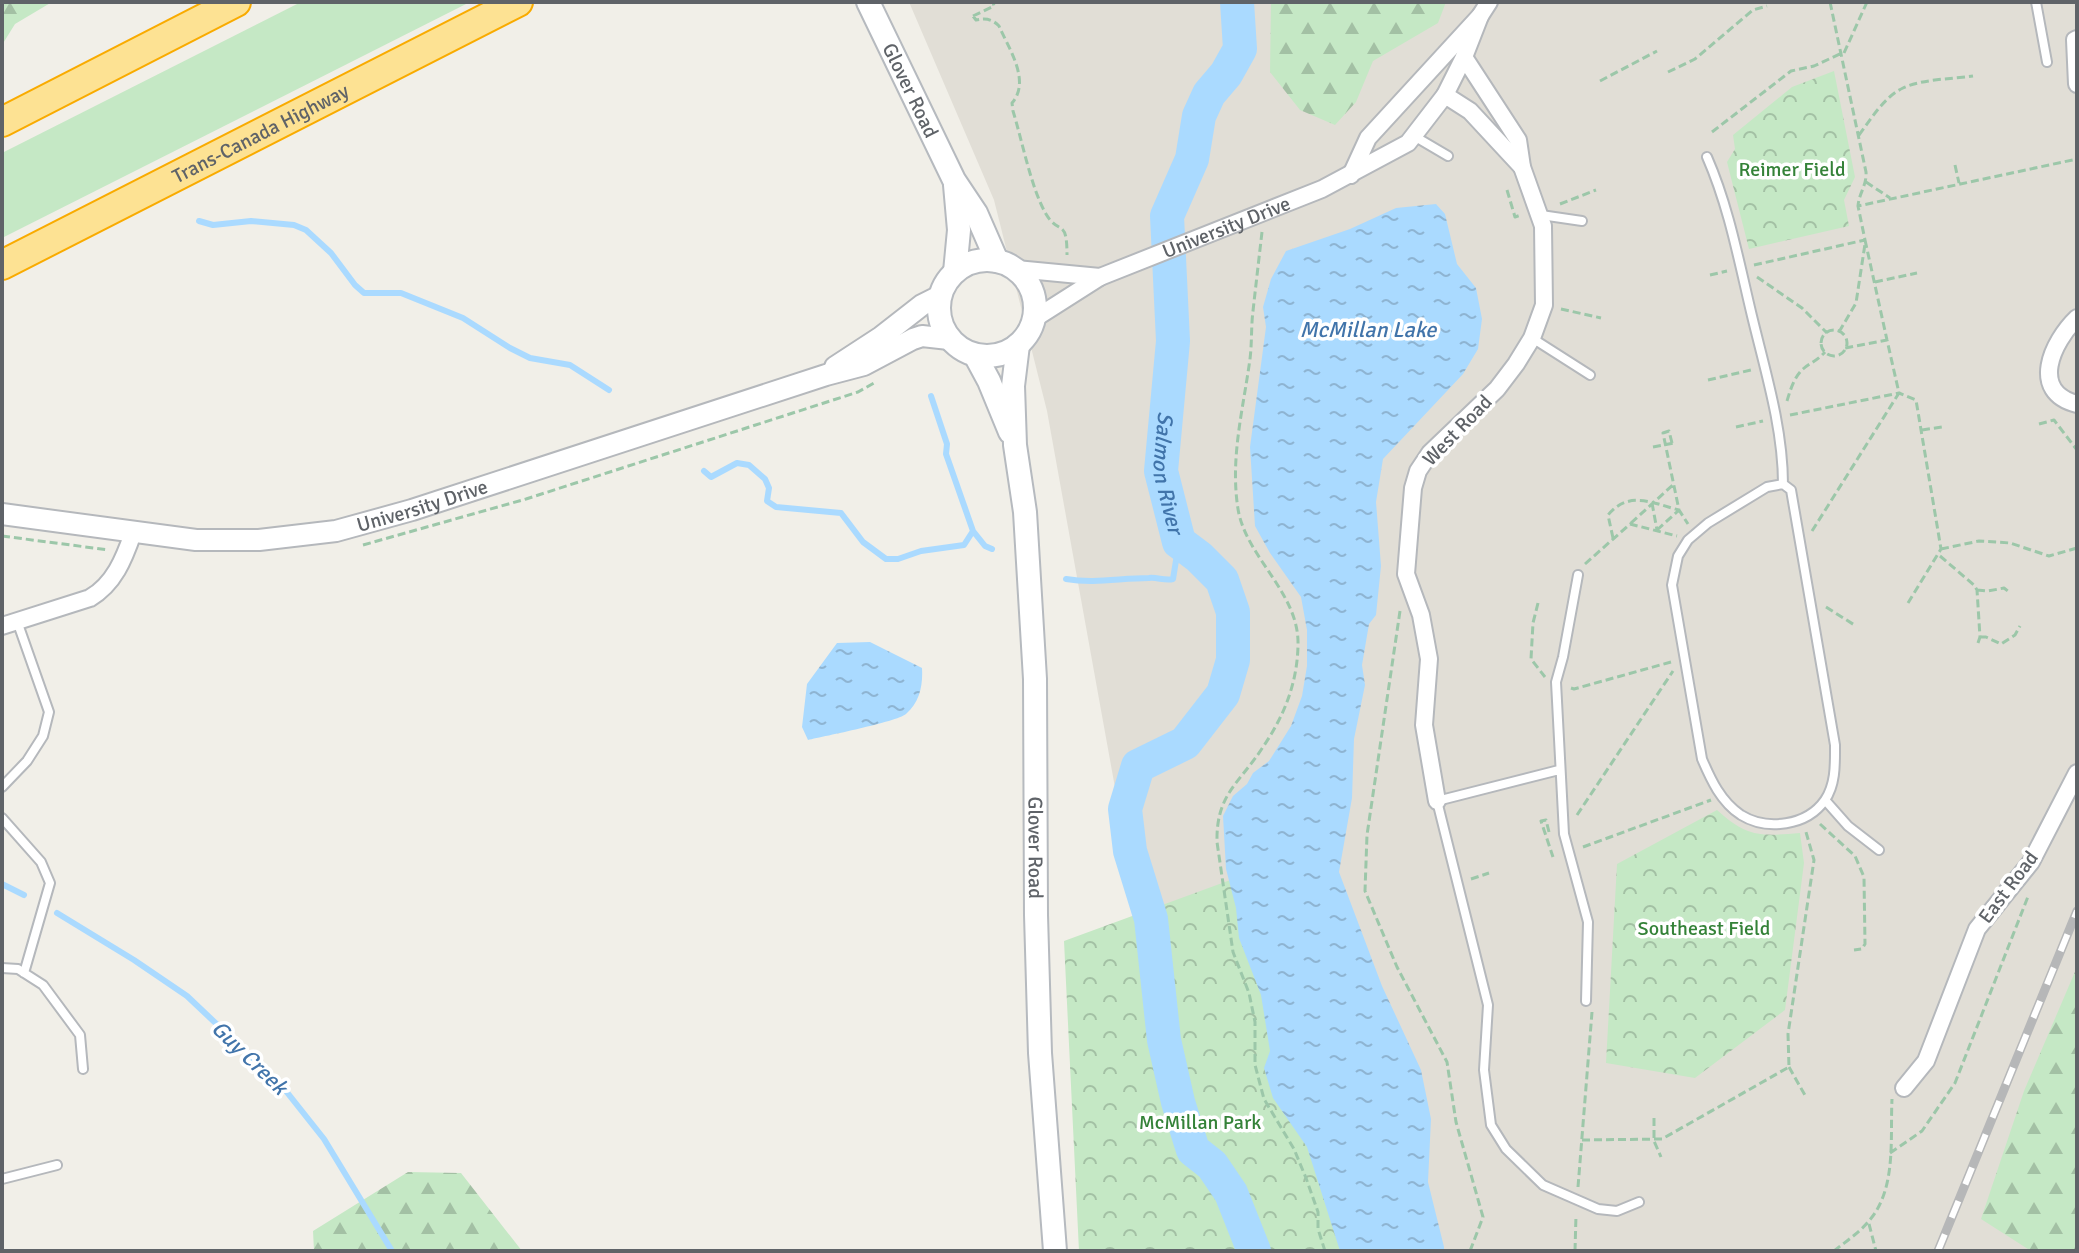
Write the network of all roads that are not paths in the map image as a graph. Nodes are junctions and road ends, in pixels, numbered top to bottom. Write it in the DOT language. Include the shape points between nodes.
graph roads {
  1 [pos="236,2"];
  2 [pos="518,2"];
  3 [pos="868,2"];
  4 [pos="2036,2"];
  5 [pos="1484,9"];
  6 [pos="2077,39"];
  7 [pos="1464,57"];
  8 [pos="2047,62"];
  9 [pos="2077,84"];
  10 [pos="1445,95"];
  11 [pos="2,122"];
  12 [pos="1414,136"];
  13 [pos="1448,156"];
  14 [pos="1707,157"];
  15 [pos="1522,167"];
  16 [pos="1351,175"];
  17 [pos="954,180"];
  18 [pos="1541,215"];
  19 [pos="1582,221"];
  20 [pos="2,265"];
  21 [pos="1006,265"];
  22 [pos="955,272"];
  23 [pos="1104,275"];
  24 [pos="940,296"];
  25 [pos="2077,318"];
  26 [pos="1034,319"];
  27 [pos="1532,338"];
  28 [pos="949,339"];
  29 [pos="1018,345"];
  30 [pos="975,355"];
  31 [pos="826,375"];
  32 [pos="1590,375"];
  33 [pos="2077,404"];
  34 [pos="1015,445"];
  35 [pos="1783,484"];
  36 [pos="2,514"];
  37 [pos="133,533"];
  38 [pos="1578,575"];
  39 [pos="10,623"];
  40 [pos="1559,770"];
  41 [pos="2077,773"];
  42 [pos="2,787"];
  43 [pos="1825,800"];
  44 [pos="1437,801"];
  45 [pos="2,818"];
  46 [pos="1879,850"];
  47 [pos="2,968"];
  48 [pos="24,973"];
  49 [pos="1586,1001"];
  50 [pos="83,1069"];
  51 [pos="1898,1092"];
  52 [pos="57,1165"];
  53 [pos="2,1179"];
  54 [pos="1639,1202"];
  55 [pos="1055,1251"];
  1 -- 11 [label="highway"];
  2 -- 20 [label="highway, Trans-Canada Highway"];
  3 -- 17 [label="main road, Glover Road"];
  4 -- 8 [label="lane"];
  5 -- 7 [label="street, University Drive"];
  5 -- 16 [label="street, University Drive" via="1368,138"];
  6 -- 9 [label="street"];
  7 -- 10 [label="street, University Drive"];
  7 -- 15 [label="street, West Road" via="1518,140"];
  10 -- 12 [label="street, University Drive"];
  10 -- 15 [label="street, West Road" via="1470,111"];
  12 -- 13 [label="lane"];
  12 -- 16 [label="street, University Drive"];
  14 -- 35 [label="lane" via="1721,189 1764,367 1783,456"];
  15 -- 18 [label="street, West Road"];
  16 -- 23 [label="street, University Drive"];
  17 -- 21 [label="main road, Glover Road"];
  17 -- 22 [label="main road, Glover Road" via="959,230"];
  18 -- 19 [label="lane"];
  18 -- 27 [label="street, West Road" via="1544,305"];
  21 -- 22 [label="main road" via="982,260"];
  21 -- 23 [label="street, University Drive"];
  21 -- 26 [label="main road" via="1032,291"];
  22 -- 24 [label="main road"];
  23 -- 26 [label="street, University Drive"];
  24 -- 28 [label="main road" via="938,311"];
  24 -- 31 [label="street, University Drive"];
  25 -- 33 [label="street" via="2052,356 2048,378 2056,394"];
  26 -- 29 [label="main road"];
  27 -- 32 [label="lane"];
  27 -- 44 [label="street, West Road" via="1497,389 1430,453 1413,488 1406,574 1429,659 1424,725"];
  28 -- 30 [label="main road"];
  28 -- 31 [label="street, University Drive" via="922,336 864,365"];
  29 -- 30 [label="main road" via="997,355"];
  29 -- 34 [label="main road, Glover Road"];
  30 -- 34 [label="main road, Glover Road"];
  31 -- 37 [label="street, University Drive" via="336,531 225,541"];
  34 -- 55 [label="main road, Glover Road" via="1025,512 1035,679 1040,1053"];
  35 -- 43 [label="lane" via="1791,490 1835,745 1834,777"];
  35 -- 43 [label="lane" via="1767,487 1688,540 1678,556 1672,585 1702,759 1721,795 1742,816 1770,824 1795,823"];
  36 -- 37 [label="street, University Drive"];
  37 -- 39 [label="street" via="114,578 103,590"];
  38 -- 40 [label="lane" via="1556,682"];
  39 -- 42 [label="lane" via="49,712 43,736"];
  40 -- 44 [label="lane"];
  40 -- 49 [label="lane" via="1564,834 1588,922"];
  41 -- 51 [label="street, East Road" via="2031,862 1977,929 1926,1061"];
  43 -- 46 [label="lane"];
  44 -- 54 [label="lane" via="1488,1005 1484,1070 1491,1125 1506,1149 1543,1185 1598,1209 1617,1211"];
  45 -- 48 [label="lane" via="41,862 50,883"];
  47 -- 48 [label="lane"];
  48 -- 50 [label="lane" via="43,985 80,1035"];
  52 -- 53 [label="lane"];
}
